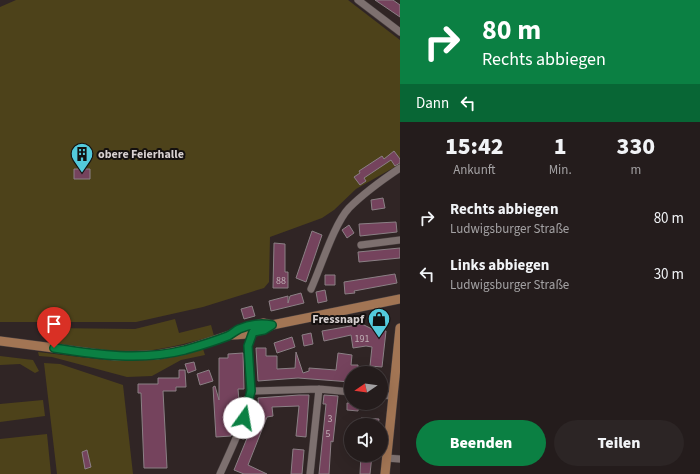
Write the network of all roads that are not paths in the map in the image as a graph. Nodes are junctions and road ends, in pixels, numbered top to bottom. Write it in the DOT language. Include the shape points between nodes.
graph roads {
  1 [pos="358,0"];
  2 [pos="400,32"];
  3 [pos="400,168"];
  4 [pos="400,240"];
  5 [pos="361,245"];
  6 [pos="311,289"];
  7 [pos="400,299"];
  8 [pos="272,325"];
  9 [pos="400,328"];
  10 [pos="230,335"];
  11 [pos="251,339"];
  12 [pos="0,341"];
  13 [pos="398,364"];
  14 [pos="320,389"];
  15 [pos="251,391"];
  16 [pos="344,391"];
  17 [pos="388,396"];
  18 [pos="392,396"];
  19 [pos="388,437"];
  20 [pos="388,458"];
  21 [pos="400,459"];
  22 [pos="386,462"];
  23 [pos="220,474"];
  24 [pos="310,474"];
  25 [pos="385,474"];
  1 -- 2 [label="street"];
  3 -- 6 [label="street" via="380,181 348,209 330,242"];
  4 -- 5 [label="street"];
  7 -- 8 [label="main road"];
  8 -- 10 [label="main road" via="262,323 240,329"];
  8 -- 11 [label="main road"];
  9 -- 13 [label="main road"];
  10 -- 11 [label="main road" via="241,335"];
  10 -- 12 [label="main road" via="184,350 132,356"];
  11 -- 15 [label="street"];
  13 -- 18 [label="main road"];
  14 -- 15 [label="street"];
  14 -- 16 [label="street"];
  14 -- 24 [label="street"];
  15 -- 23 [label="street" via="244,418"];
  17 -- 18 [label="street"];
  18 -- 19 [label="main road"];
  20 -- 21 [label="street"];
  22 -- 25 [label="main road"];
}
